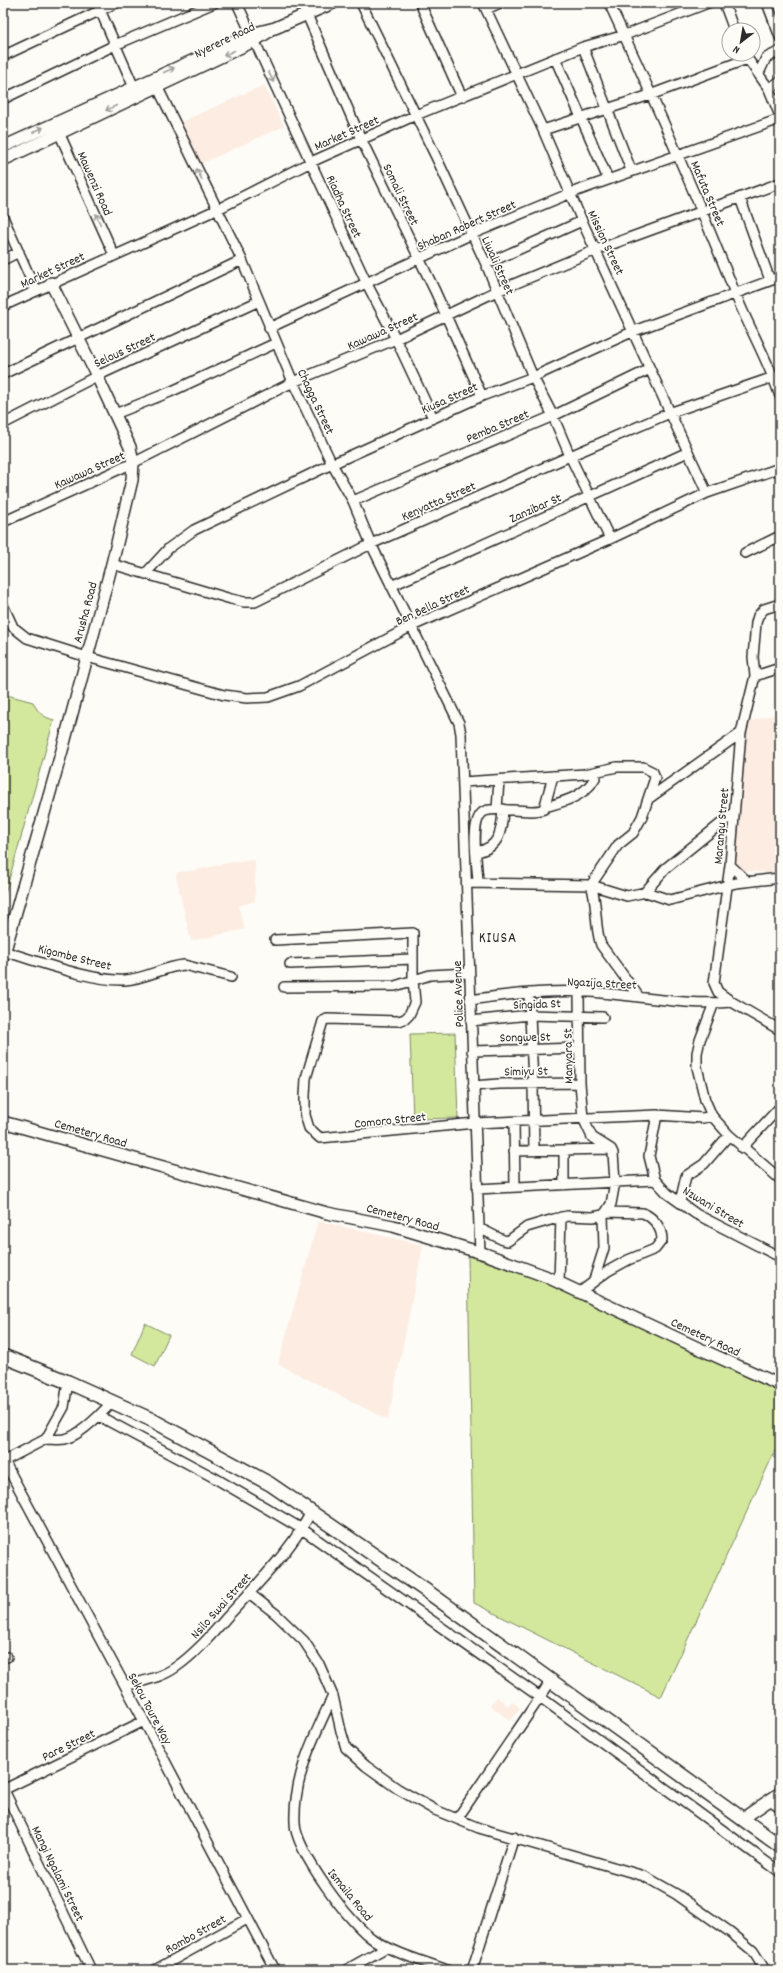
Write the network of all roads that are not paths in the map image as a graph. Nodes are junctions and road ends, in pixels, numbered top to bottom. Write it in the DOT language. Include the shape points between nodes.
graph roads {
  1 [pos="116,3"];
  2 [pos="214,3"];
  3 [pos="237,3"];
  4 [pos="302,3"];
  5 [pos="333,3"];
  6 [pos="361,3"];
  7 [pos="420,3"];
  8 [pos="500,3"];
  9 [pos="610,3"];
  10 [pos="708,3"];
  11 [pos="724,3"];
  12 [pos="767,3"];
  13 [pos="485,6"];
  14 [pos="99,7"];
  15 [pos="307,15"];
  16 [pos="777,20"];
  17 [pos="731,22"];
  18 [pos="625,35"];
  19 [pos="252,38"];
  20 [pos="780,38"];
  21 [pos="115,45"];
  22 [pos="583,47"];
  23 [pos="780,51"];
  24 [pos="3,56"];
  25 [pos="555,58"];
  26 [pos="733,62"];
  27 [pos="750,62"];
  28 [pos="516,73"];
  29 [pos="759,73"];
  30 [pos="780,81"];
  31 [pos="155,82"];
  32 [pos="769,89"];
  33 [pos="136,91"];
  34 [pos="650,95"];
  35 [pos="462,97"];
  36 [pos="3,99"];
  37 [pos="608,109"];
  38 [pos="416,115"];
  39 [pos="780,116"];
  40 [pos="581,118"];
  41 [pos="780,119"];
  42 [pos="57,127"];
  43 [pos="543,130"];
  44 [pos="361,139"];
  45 [pos="3,147"];
  46 [pos="678,156"];
  47 [pos="3,160"];
  48 [pos="311,162"];
  49 [pos="631,170"];
  50 [pos="608,179"];
  51 [pos="780,183"];
  52 [pos="571,193"];
  53 [pos="740,198"];
  54 [pos="218,209"];
  55 [pos="703,211"];
  56 [pos="3,217"];
  57 [pos="582,221"];
  58 [pos="472,234"];
  59 [pos="596,250"];
  60 [pos="19,252"];
  61 [pos="114,255"];
  62 [pos="3,260"];
  63 [pos="242,260"];
  64 [pos="419,260"];
  65 [pos="486,264"];
  66 [pos="780,277"];
  67 [pos="770,280"];
  68 [pos="51,283"];
  69 [pos="367,284"];
  70 [pos="36,291"];
  71 [pos="497,291"];
  72 [pos="736,294"];
  73 [pos="259,301"];
  74 [pos="3,306"];
  75 [pos="445,316"];
  76 [pos="269,328"];
  77 [pos="634,331"];
  78 [pos="78,337"];
  79 [pos="396,339"];
  80 [pos="276,343"];
  81 [pos="650,369"];
  82 [pos="3,374"];
  83 [pos="97,376"];
  84 [pos="533,377"];
  85 [pos="774,377"];
  86 [pos="293,382"];
  87 [pos="482,396"];
  88 [pos="780,396"];
  89 [pos="672,412"];
  90 [pos="115,414"];
  91 [pos="553,416"];
  92 [pos="433,418"];
  93 [pos="3,424"];
  94 [pos="688,452"];
  95 [pos="570,456"];
  96 [pos="133,463"];
  97 [pos="332,464"];
  98 [pos="780,468"];
  99 [pos="707,493"];
  100 [pos="590,496"];
  101 [pos="353,501"];
  102 [pos="3,522"];
  103 [pos="780,536"];
  104 [pos="610,539"];
  105 [pos="371,544"];
  106 [pos="745,553"];
  107 [pos="112,564"];
  108 [pos="146,573"];
  109 [pos="391,586"];
  110 [pos="780,604"];
  111 [pos="3,605"];
  112 [pos="410,627"];
  113 [pos="87,657"];
  114 [pos="780,668"];
  115 [pos="755,676"];
  116 [pos="740,733"];
  117 [pos="461,734"];
  118 [pos="598,771"];
  119 [pos="553,776"];
  120 [pos="499,780"];
  121 [pos="463,782"];
  122 [pos="648,799"];
  123 [pos="545,807"];
  124 [pos="500,809"];
  125 [pos="734,814"];
  126 [pos="476,852"];
  127 [pos="730,865"];
  128 [pos="780,878"];
  129 [pos="747,881"];
  130 [pos="467,883"];
  131 [pos="478,883"];
  132 [pos="591,885"];
  133 [pos="727,885"];
  134 [pos="644,892"];
  135 [pos="275,940"];
  136 [pos="4,953"];
  137 [pos="413,959"];
  138 [pos="290,964"];
  139 [pos="469,974"];
  140 [pos="231,976"];
  141 [pos="413,980"];
  142 [pos="284,987"];
  143 [pos="579,992"];
  144 [pos="529,993"];
  145 [pos="639,997"];
  146 [pos="470,1000"];
  147 [pos="732,1002"];
  148 [pos="714,1003"];
  149 [pos="530,1015"];
  150 [pos="579,1016"];
  151 [pos="603,1017"];
  152 [pos="471,1021"];
  153 [pos="780,1030"];
  154 [pos="579,1048"];
  155 [pos="532,1049"];
  156 [pos="472,1051"];
  157 [pos="533,1083"];
  158 [pos="580,1083"];
  159 [pos="473,1086"];
  160 [pos="780,1107"];
  161 [pos="657,1115"];
  162 [pos="712,1116"];
  163 [pos="583,1118"];
  164 [pos="532,1121"];
  165 [pos="3,1122"];
  166 [pos="514,1122"];
  167 [pos="475,1123"];
  168 [pos="729,1135"];
  169 [pos="742,1148"];
  170 [pos="611,1149"];
  171 [pos="564,1150"];
  172 [pos="514,1151"];
  173 [pos="534,1151"];
  174 [pos="780,1179"];
  175 [pos="655,1180"];
  176 [pos="615,1182"];
  177 [pos="564,1185"];
  178 [pos="515,1186"];
  179 [pos="477,1189"];
  180 [pos="680,1202"];
  181 [pos="605,1213"];
  182 [pos="561,1217"];
  183 [pos="479,1228"];
  184 [pos="480,1253"];
  185 [pos="780,1258"];
  186 [pos="594,1280"];
  187 [pos="559,1282"];
  188 [pos="580,1292"];
  189 [pos="3,1356"];
  190 [pos="68,1382"];
  191 [pos="780,1384"];
  192 [pos="112,1402"];
  193 [pos="99,1416"];
  194 [pos="46,1439"];
  195 [pos="4,1460"];
  196 [pos="311,1512"];
  197 [pos="302,1529"];
  198 [pos="249,1593"];
  199 [pos="551,1681"];
  200 [pos="125,1686"];
  201 [pos="332,1696"];
  202 [pos="540,1697"];
  203 [pos="144,1721"];
  204 [pos="3,1789"];
  205 [pos="780,1792"];
  206 [pos="770,1800"];
  207 [pos="780,1808"];
  208 [pos="457,1819"];
  209 [pos="742,1819"];
  210 [pos="514,1837"];
  211 [pos="780,1846"];
  212 [pos="780,1872"];
  213 [pos="247,1919"];
  214 [pos="387,1947"];
  215 [pos="362,1966"];
  216 [pos="91,1970"];
  217 [pos="156,1970"];
  218 [pos="274,1970"];
  219 [pos="346,1970"];
  220 [pos="447,1970"];
  221 [pos="472,1970"];
  222 [pos="765,1970"];
  1 -- 14 [label="street"];
  2 -- 21 [label="street"];
  3 -- 19 [label="street, Riadha Street"];
  4 -- 15 [label="street, Somali Street"];
  5 -- 15 [label="main road, Nyerere Road"];
  6 -- 38 [label="street, Liwali Street"];
  7 -- 35 [label="street"];
  8 -- 13 [label="street"];
  9 -- 18 [label="street, Mafuta Street"];
  10 -- 18 [label="street, Market Street"];
  11 -- 17 [label="street"];
  12 -- 16 [label="street"];
  13 -- 28 [label="street, Mission Street"];
  14 -- 21 [label="street"];
  14 -- 24 [label="street"];
  15 -- 19 [label="main road, Nyerere Road"];
  15 -- 44 [label="street, Somali Street"];
  16 -- 20 [label="street"];
  18 -- 22 [label="street, Market Street"];
  18 -- 34 [label="street, Mafuta Street"];
  19 -- 31 [label="main road, Nyerere Road"];
  19 -- 48 [label="street, Riadha Street, one-way"];
  21 -- 33 [label="street"];
  21 -- 36 [label="street"];
  22 -- 25 [label="street, Market Street"];
  22 -- 37 [label="street"];
  23 -- 29 [label="street" via="766,58"];
  25 -- 28 [label="street, Market Street"];
  25 -- 40 [label="street"];
  26 -- 34 [label="street"];
  27 -- 29 [label="street"];
  28 -- 35 [label="street, Market Street"];
  28 -- 43 [label="street, Mission Street"];
  29 -- 32 [label="street"];
  30 -- 32 [label="street"];
  31 -- 33 [label="main road, Nyerere Road"];
  54 -- 31 [label="street, Chagga Street, one-way"];
  32 -- 39 [label="street"];
  33 -- 42 [label="main road, Nyerere Road"];
  34 -- 37 [label="street"];
  34 -- 46 [label="street, Mafuta Street"];
  35 -- 38 [label="street, Market Street"];
  37 -- 40 [label="street"];
  37 -- 49 [label="street"];
  38 -- 44 [label="street, Market Street"];
  38 -- 58 [label="street, Liwali Street"];
  40 -- 43 [label="street"];
  40 -- 50 [label="street"];
  41 -- 46 [label="street, Shaban Robert Street"];
  45 -- 42 [label="main road, Nyerere Road, one-way"];
  42 -- 47 [label="main road, Nyerere Road"];
  61 -- 42 [label="street, Mawenzi Road, one-way"];
  43 -- 52 [label="street, Mission Street"];
  44 -- 48 [label="street, Market Street"];
  44 -- 64 [label="street, Somali Street"];
  46 -- 49 [label="street, Shaban Robert Street"];
  46 -- 55 [label="street, Mafuta Street"];
  48 -- 54 [label="street, Market Street"];
  48 -- 69 [label="street, Riadha Street"];
  49 -- 50 [label="street, Shaban Robert Street"];
  50 -- 52 [label="street, Shaban Robert Street"];
  51 -- 53 [label="street, Kawawa Street"];
  52 -- 57 [label="street, Mission Street"];
  52 -- 58 [label="street, Shaban Robert Street"];
  53 -- 55 [label="street, Kawawa Street"];
  53 -- 67 [label="street"];
  54 -- 61 [label="street, Market Street"];
  54 -- 63 [label="street, Chagga Street"];
  55 -- 59 [label="street, Kawawa Street"];
  55 -- 72 [label="street, Mafuta Street"];
  56 -- 60 [label="street"];
  57 -- 59 [label="street, Mission Street"];
  57 -- 65 [label="street"];
  58 -- 64 [label="street, Shaban Robert Street"];
  58 -- 65 [label="street, Liwali Street"];
  59 -- 71 [label="street, Kawawa Street"];
  59 -- 77 [label="street, Mission Street"];
  60 -- 62 [label="street"];
  60 -- 70 [label="street"];
  61 -- 68 [label="street, Market Street"];
  63 -- 73 [label="street, Chagga Street"];
  63 -- 78 [label="street"];
  64 -- 69 [label="street, Shaban Robert Street"];
  64 -- 75 [label="street, Somali Street"];
  65 -- 71 [label="street, Liwali Street"];
  66 -- 67 [label="street, Kiusa Street"];
  67 -- 72 [label="street, Kiusa Street"];
  68 -- 70 [label="street, Market Street"];
  68 -- 78 [label="main road, Arusha Road"];
  69 -- 76 [label="street, Shaban Robert Street"];
  69 -- 79 [label="street, Riadha Street"];
  70 -- 74 [label="street, Market Street"];
  71 -- 75 [label="street, Kawawa Street"];
  71 -- 84 [label="street, Liwali Street"];
  72 -- 77 [label="street, Kiusa Street"];
  72 -- 85 [label="street, Mafuta Street"];
  73 -- 76 [label="street, Chagga Street"];
  73 -- 83 [label="street, Selous Street"];
  75 -- 79 [label="street, Kawawa Street"];
  75 -- 87 [label="street, Somali Street"];
  76 -- 80 [label="street, Chagga Street"];
  77 -- 81 [label="street, Mission Street"];
  77 -- 84 [label="street, Kiusa Street"];
  78 -- 82 [label="street"];
  78 -- 83 [label="main road, Arusha Road"];
  79 -- 86 [label="street, Kawawa Street"];
  79 -- 92 [label="street, Riadha Street"];
  80 -- 86 [label="street, Chagga Street"];
  80 -- 90 [label="street" via="170,392"];
  81 -- 89 [label="street, Mission Street"];
  81 -- 91 [label="street, Pemba Street"];
  83 -- 90 [label="main road, Arusha Road"];
  83 -- 93 [label="street, Selous Street"];
  84 -- 87 [label="street, Kiusa Street"];
  84 -- 91 [label="street, Liwali Street"];
  85 -- 88 [label="street, Mafuta Street"];
  85 -- 89 [label="street, Kenyatta Street"];
  86 -- 96 [label="street, Kawawa Street"];
  86 -- 97 [label="street, Chagga Street"];
  87 -- 92 [label="street, Kiusa Street"];
  89 -- 94 [label="street, Mission Street"];
  89 -- 95 [label="street, Kenyatta Street"];
  90 -- 96 [label="main road, Arusha Road" via="130,448"];
  91 -- 95 [label="street, Liwali Street"];
  91 -- 101 [label="street, Pemba Street"];
  92 -- 97 [label="street, Kiusa Street"];
  94 -- 99 [label="street, Mission Street"];
  94 -- 100 [label="street, Zanzibar St"];
  95 -- 100 [label="street, Liwali Street"];
  95 -- 105 [label="street, Kenyatta Street"];
  96 -- 102 [label="street, Kawawa Street"];
  96 -- 107 [label="main road, Arusha Road"];
  97 -- 101 [label="street, Chagga Street"];
  97 -- 108 [label="street, Kiusa Street" via="194,530 169,548"];
  98 -- 99 [label="street, Ben Bella Street"];
  99 -- 104 [label="street, Ben Bella Street"];
  100 -- 104 [label="street, Liwali Street"];
  100 -- 109 [label="street, Zanzibar St"];
  101 -- 105 [label="street, Chagga Street"];
  103 -- 106 [label="street"];
  104 -- 112 [label="street, Ben Bella Street"];
  105 -- 108 [label="street, Kenyatta Street" via="255,602 231,599"];
  105 -- 109 [label="street, Chagga Street"];
  107 -- 108 [label="street, Kenyatta Street"];
  107 -- 113 [label="main road, Arusha Road"];
  109 -- 112 [label="street, Chagga Street"];
  110 -- 115 [label="street, Marangu Street" via="764,609 758,616"];
  111 -- 113 [label="street, Ben Bella Street" via="13,627 20,634"];
  112 -- 113 [label="street, Ben Bella Street" via="299,686 268,697 224,695"];
  112 -- 117 [label="street, Chagga Street" via="455,714"];
  113 -- 136 [label="main road, Arusha Road"];
  114 -- 115 [label="street"];
  115 -- 116 [label="street, Marangu Street"];
  116 -- 122 [label="street"];
  116 -- 125 [label="street, Marangu Street"];
  117 -- 121 [label="street, Police Avenue"];
  118 -- 119 [label="street"];
  118 -- 122 [label="street" via="617,767 648,769 654,775"];
  118 -- 123 [label="street" via="595,781 586,791"];
  119 -- 120 [label="street"];
  119 -- 123 [label="street"];
  120 -- 121 [label="street"];
  120 -- 124 [label="street"];
  121 -- 130 [label="street, Police Avenue"];
  122 -- 132 [label="street" via="635,830 618,845"];
  123 -- 124 [label="street" via="536,811"];
  124 -- 126 [label="street" via="502,826 499,837 486,850"];
  124 -- 126 [label="street" via="486,811 477,819"];
  125 -- 127 [label="street, Marangu Street"];
  125 -- 134 [label="street" via="666,868"];
  126 -- 131 [label="street"];
  127 -- 129 [label="street"];
  127 -- 133 [label="street, Marangu Street"];
  128 -- 129 [label="street"];
  129 -- 133 [label="street"];
  130 -- 131 [label="street"];
  130 -- 139 [label="street, Police Avenue"];
  131 -- 132 [label="street"];
  132 -- 134 [label="street" via="627,896"];
  132 -- 145 [label="street" via="601,945"];
  133 -- 134 [label="street" via="670,900"];
  133 -- 147 [label="street, Marangu Street" via="714,983 718,992"];
  135 -- 137 [label="street" via="413,933"];
  136 -- 140 [label="street, Kigombe Street" via="111,980 132,979 176,966"];
  137 -- 138 [label="street"];
  137 -- 141 [label="street"];
  139 -- 141 [label="street" via="430,975"];
  139 -- 146 [label="street, Police Avenue"];
  141 -- 142 [label="street" via="388,986"];
  141 -- 167 [label="street, Comoro Street" via="415,1002 405,1019 323,1021 306,1078 305,1115 309,1128 320,1138 329,1138"];
  143 -- 144 [label="street, Ngazija Street"];
  143 -- 145 [label="street, Ngazija Street"];
  143 -- 150 [label="street, Manyara St"];
  144 -- 146 [label="street, Ngazija Street"];
  144 -- 149 [label="street"];
  145 -- 148 [label="street, Ngazija Street"];
  146 -- 152 [label="street, Police Avenue"];
  147 -- 148 [label="street, Ngazija Street"];
  147 -- 153 [label="street, Marangu Street"];
  148 -- 162 [label="street" via="700,1040 696,1067"];
  149 -- 150 [label="street, Singida St"];
  149 -- 152 [label="street, Singida St"];
  149 -- 155 [label="street"];
  150 -- 151 [label="street, Singida St"];
  150 -- 154 [label="street, Manyara St"];
  152 -- 156 [label="street, Police Avenue"];
  154 -- 155 [label="street, Songwe St"];
  154 -- 158 [label="street, Manyara St"];
  155 -- 156 [label="street, Songwe St"];
  155 -- 157 [label="street"];
  156 -- 159 [label="street, Police Avenue"];
  157 -- 158 [label="street, Simiyu St"];
  157 -- 159 [label="street, Simiyu St"];
  157 -- 164 [label="street"];
  158 -- 163 [label="street, Manyara St"];
  159 -- 167 [label="street, Police Avenue"];
  160 -- 169 [label="street"];
  161 -- 162 [label="street, Comoro Street" via="703,1118"];
  161 -- 163 [label="street, Comoro Street"];
  161 -- 175 [label="street" via="649,1156"];
  162 -- 168 [label="street"];
  163 -- 164 [label="street, Comoro Street"];
  163 -- 170 [label="street" via="595,1141"];
  164 -- 166 [label="street, Comoro Street"];
  164 -- 173 [label="street"];
  165 -- 184 [label="main road, Cemetery Road" via="327,1213 393,1226"];
  166 -- 167 [label="street, Comoro Street"];
  166 -- 172 [label="street"];
  167 -- 179 [label="street, Police Avenue"];
  168 -- 169 [label="street"];
  168 -- 180 [label="street" via="704,1164 688,1174"];
  169 -- 174 [label="street"];
  170 -- 171 [label="street"];
  170 -- 176 [label="street"];
  171 -- 173 [label="street"];
  171 -- 177 [label="street"];
  172 -- 173 [label="street"];
  172 -- 178 [label="street"];
  175 -- 176 [label="street"];
  175 -- 180 [label="street, Nzwani Street"];
  176 -- 177 [label="street"];
  176 -- 181 [label="street" via="611,1204"];
  177 -- 178 [label="street"];
  178 -- 179 [label="street"];
  179 -- 183 [label="street, Police Avenue"];
  180 -- 185 [label="street, Nzwani Street" via="696,1214"];
  181 -- 182 [label="street" via="593,1217"];
  181 -- 186 [label="street" via="604,1248"];
  181 -- 186 [label="street" via="648,1216 656,1222 662,1240 655,1249 628,1260"];
  182 -- 183 [label="street" via="531,1225 508,1241"];
  182 -- 187 [label="street"];
  183 -- 184 [label="street, Police Avenue"];
  184 -- 187 [label="main road, Cemetery Road"];
  186 -- 188 [label="street"];
  187 -- 188 [label="main road, Cemetery Road"];
  188 -- 191 [label="main road, Cemetery Road"];
  189 -- 190 [label="highway"];
  190 -- 192 [label="highway"];
  190 -- 194 [label="street" via="64,1407"];
  192 -- 193 [label="street"];
  192 -- 196 [label="highway" via="233,1463"];
  193 -- 194 [label="street" via="70,1437"];
  193 -- 197 [label="street" via="213,1477"];
  194 -- 195 [label="street"];
  195 -- 200 [label="street, Sekou Toure Way"];
  196 -- 197 [label="street, Nsilo Swai Street"];
  196 -- 199 [label="highway"];
  197 -- 198 [label="street, Nsilo Swai Street"];
  197 -- 202 [label="street"];
  198 -- 200 [label="street, Nsilo Swai Street" via="192,1654 175,1668 160,1676"];
  198 -- 201 [label="street" via="304,1641 319,1664"];
  199 -- 202 [label="street"];
  199 -- 209 [label="highway"];
  200 -- 203 [label="street, Sekou Toure Way"];
  201 -- 208 [label="street" via="346,1748 398,1789"];
  201 -- 214 [label="street, Ismaila Road" via="307,1751 296,1797 294,1825 306,1855 328,1891 372,1939"];
  202 -- 208 [label="street"];
  202 -- 212 [label="street"];
  203 -- 204 [label="street, Pare Street"];
  203 -- 213 [label="street, Sekou Toure Way"];
  204 -- 216 [label="street, Mangi Ngalami Street"];
  205 -- 206 [label="main road"];
  206 -- 207 [label="street"];
  206 -- 209 [label="main road"];
  208 -- 210 [label="street"];
  209 -- 211 [label="highway"];
  210 -- 221 [label="street"];
  210 -- 222 [label="street" via="644,1876 676,1894 730,1932 753,1951"];
  213 -- 217 [label="street, Rombo Street"];
  213 -- 218 [label="street, Sekou Toure Way"];
  214 -- 215 [label="street"];
  214 -- 220 [label="street, Ismaila Road"];
  215 -- 219 [label="street"];
}
